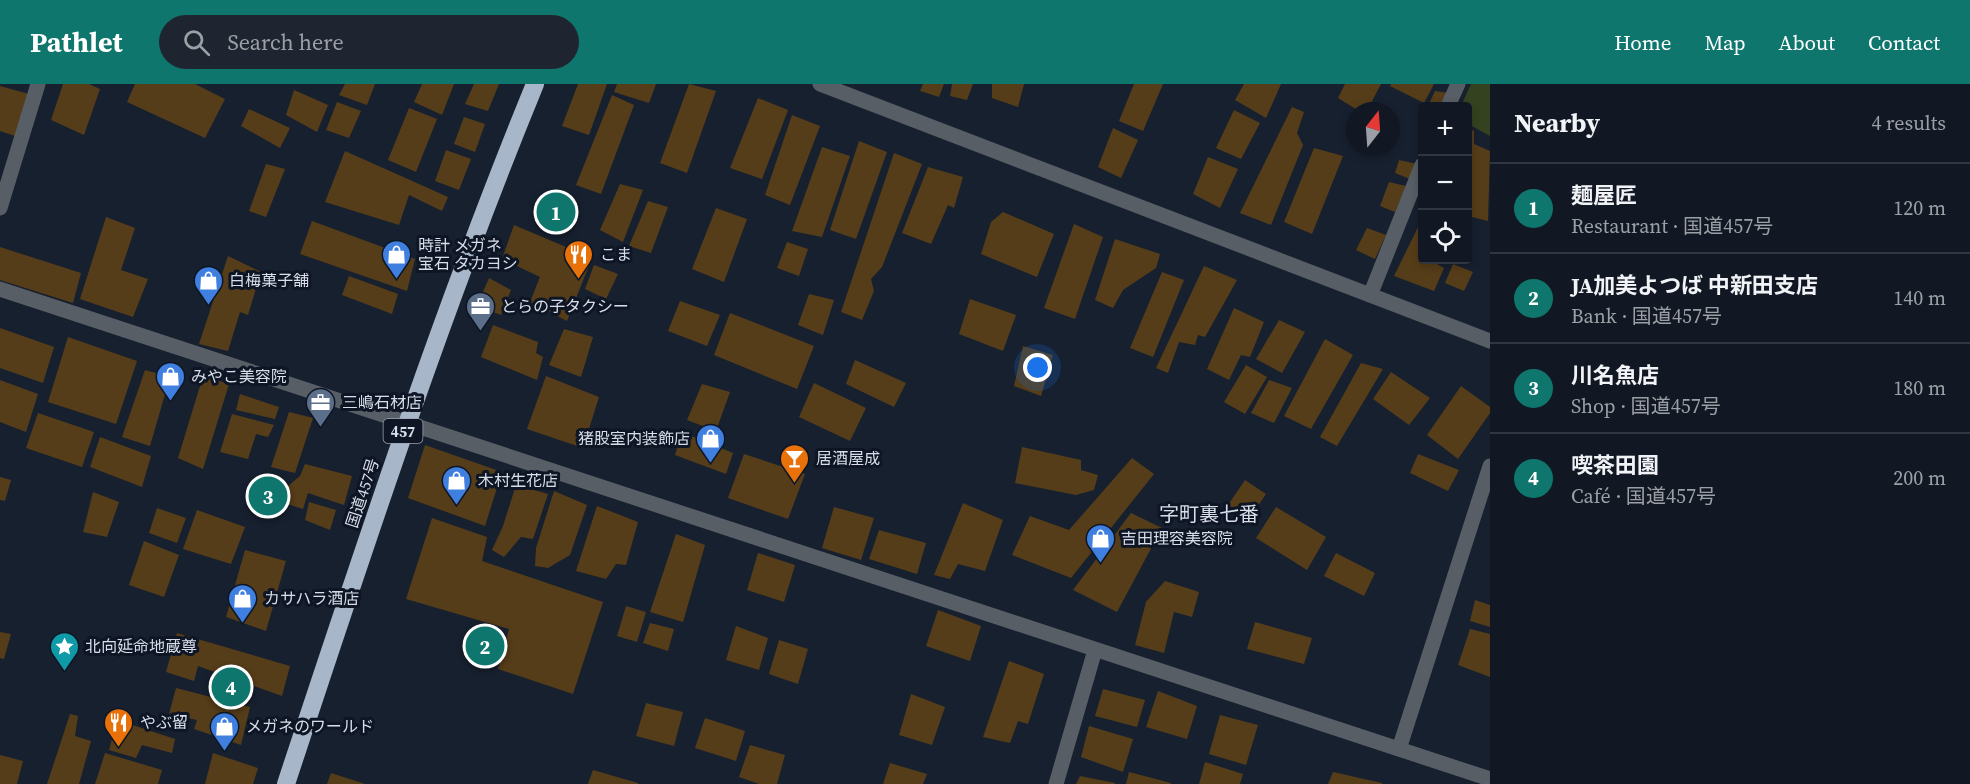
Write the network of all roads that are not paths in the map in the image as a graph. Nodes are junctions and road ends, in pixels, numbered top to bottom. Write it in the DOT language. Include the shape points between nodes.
graph roads {
  1 [pos="38,84"];
  2 [pos="535,84"];
  3 [pos="820,84"];
  4 [pos="1458,84"];
  5 [pos="1450,102"];
  6 [pos="7,155"];
  7 [pos="1418,175"];
  8 [pos="0,208"];
  9 [pos="0,289"];
  10 [pos="1371,293"];
  11 [pos="1490,340"];
  12 [pos="405,424"];
  13 [pos="1490,466"];
  14 [pos="1095,650"];
  15 [pos="1400,749"];
  16 [pos="1490,779"];
  17 [pos="286,784"];
  18 [pos="1056,784"];
  1 -- 6 [label="street"];
  2 -- 12 [label="highway, 国道457号 / 457" via="483,210"];
  3 -- 10 [label="street"];
  4 -- 5 [label="street"];
  6 -- 8 [label="street"];
  7 -- 10 [label="street"];
  9 -- 12 [label="street"];
  10 -- 11 [label="street"];
  12 -- 14 [label="street"];
  12 -- 17 [label="highway, 国道457号 / 457"];
  13 -- 15 [label="street"];
  14 -- 15 [label="street"];
  14 -- 18 [label="street"];
  15 -- 16 [label="street"];
}
